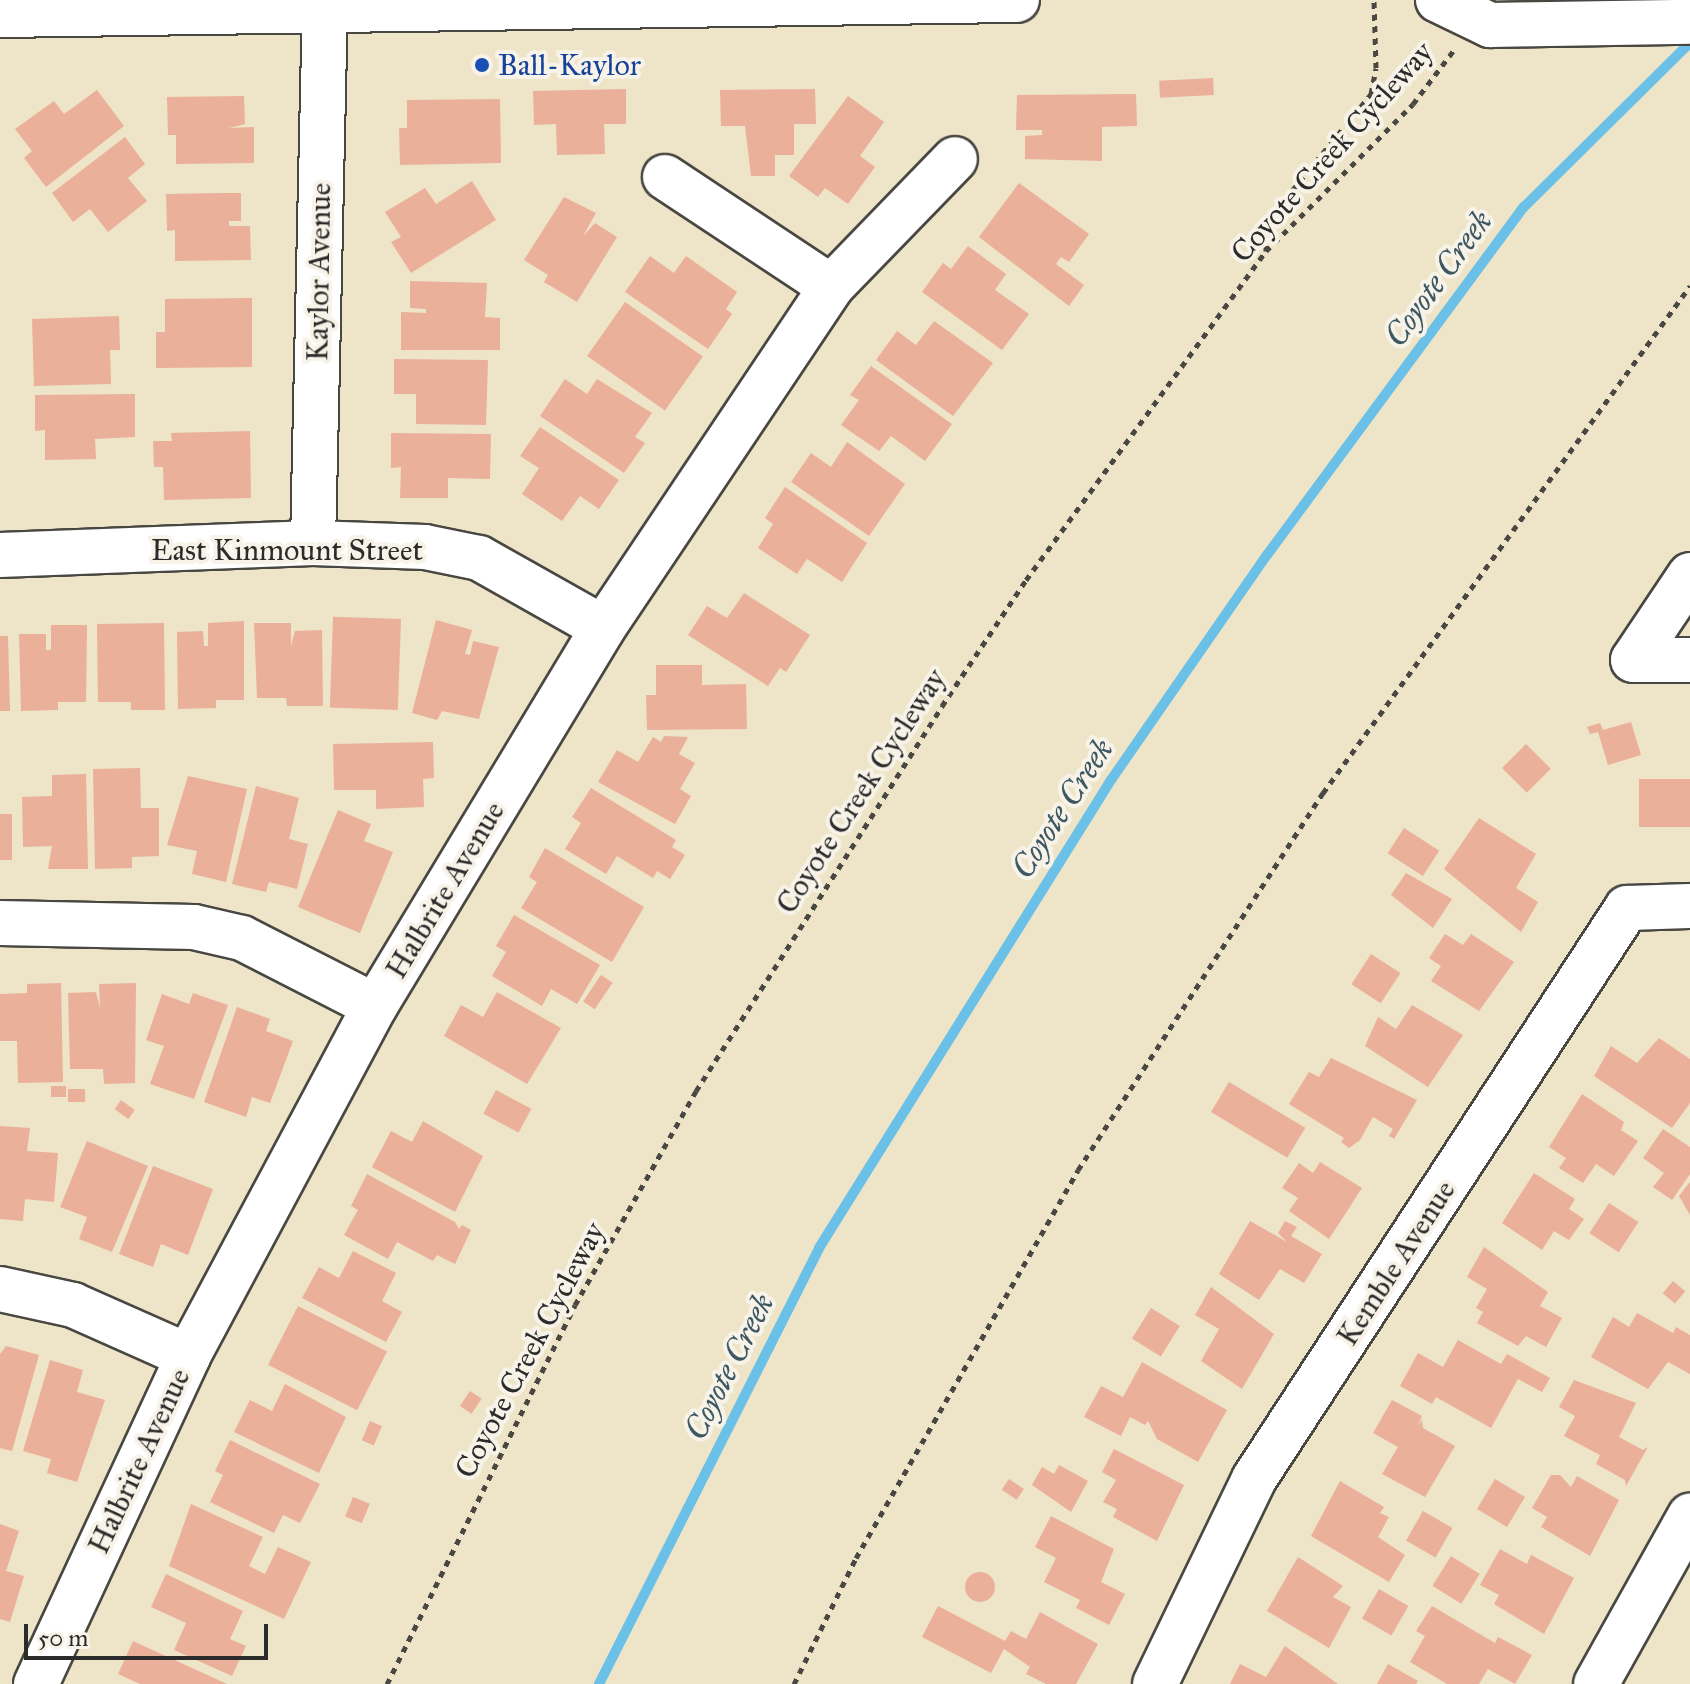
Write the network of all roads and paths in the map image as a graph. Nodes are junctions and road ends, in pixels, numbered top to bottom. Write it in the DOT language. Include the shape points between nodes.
graph roads {
  1 [pos="1017,0"];
  2 [pos="1374,0"];
  3 [pos="1438,0"];
  4 [pos="325,5"];
  5 [pos="0,15"];
  6 [pos="1690,22"];
  7 [pos="1463,37"];
  8 [pos="955,159"];
  9 [pos="665,177"];
  10 [pos="1266,251"];
  11 [pos="1690,286"];
  12 [pos="831,287"];
  13 [pos="313,543"];
  14 [pos="0,555"];
  15 [pos="1690,575"];
  16 [pos="603,628"];
  17 [pos="1690,660"];
  18 [pos="1690,906"];
  19 [pos="0,923"];
  20 [pos="375,1006"];
  21 [pos="0,1289"];
  22 [pos="188,1356"];
  23 [pos="1690,1516"];
  24 [pos="36,1684"];
  25 [pos="387,1684"];
  26 [pos="794,1684"];
  27 [pos="1155,1684"];
  28 [pos="1596,1684"];
  1 -- 4 [label="street"];
  2 -- 10 [label="path" via="1376,68 1371,94 1277,209 1266,227"];
  3 -- 6 [label="street, bridge" via="1490,25"];
  4 -- 5 [label="street"];
  4 -- 13 [label="street, Kaylor Avenue"];
  7 -- 10 [label="path, Coyote Creek Cycleway" via="1413,104"];
  8 -- 12 [label="street, Halbrite Avenue"];
  9 -- 12 [label="street"];
  10 -- 25 [label="path, Coyote Creek Cycleway" via="1026,580 696,1091 575,1305"];
  11 -- 26 [label="path" via="1323,793 1078,1170 856,1558"];
  12 -- 16 [label="street, Halbrite Avenue"];
  13 -- 14 [label="street, East Kinmount Street"];
  13 -- 16 [label="street, East Kinmount Street" via="425,547 479,558"];
  15 -- 17 [label="street" via="1633,660"];
  16 -- 20 [label="street, Halbrite Avenue"];
  18 -- 27 [label="street, Kemble Avenue" via="1627,908 1254,1479"];
  19 -- 20 [label="street" via="194,927 242,938"];
  20 -- 22 [label="street, Halbrite Avenue"];
  21 -- 22 [label="street" via="73,1305"];
  22 -- 24 [label="street, Halbrite Avenue"];
  23 -- 28 [label="street"];
}
